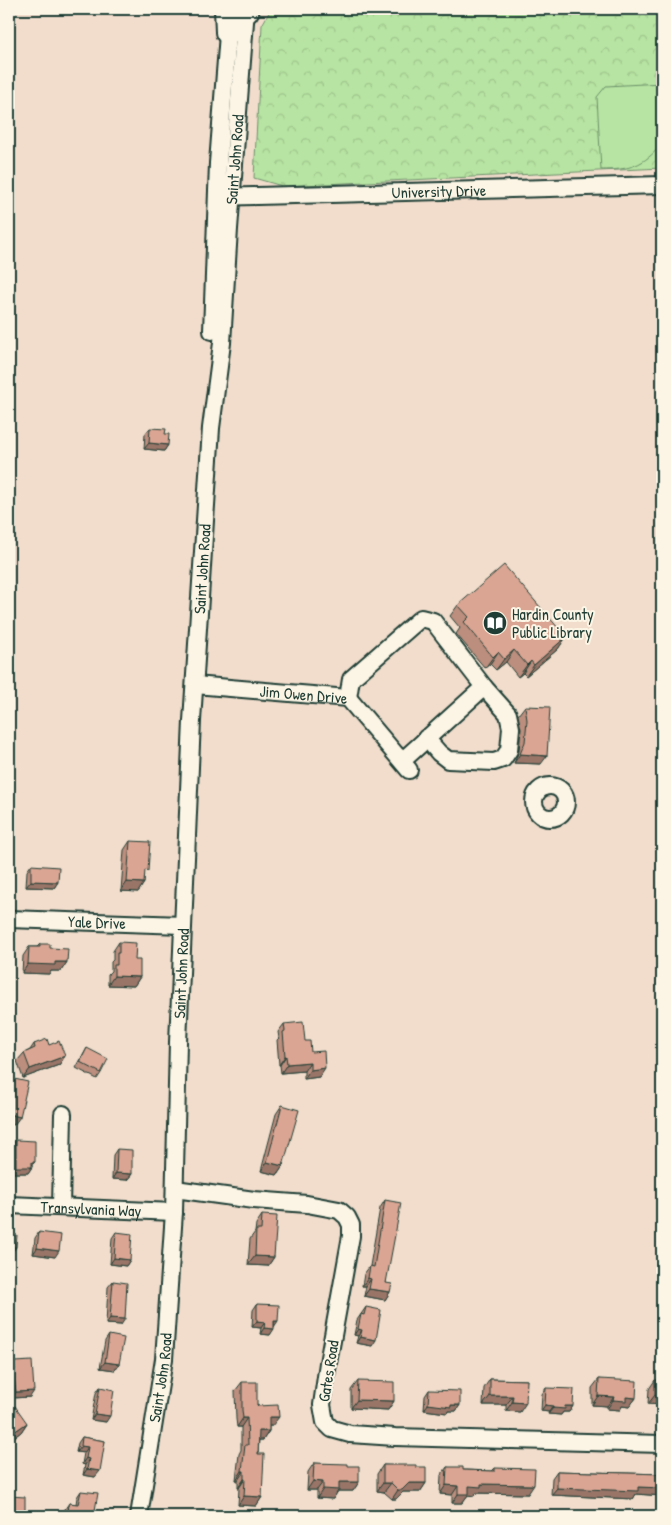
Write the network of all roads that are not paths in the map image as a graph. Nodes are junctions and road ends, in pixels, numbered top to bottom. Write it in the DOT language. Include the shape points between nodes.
graph roads {
  1 [pos="237,13"];
  2 [pos="662,185"];
  3 [pos="225,197"];
  4 [pos="195,685"];
  5 [pos="484,687"];
  6 [pos="348,698"];
  7 [pos="426,738"];
  8 [pos="9,919"];
  9 [pos="183,925"];
  10 [pos="63,1114"];
  11 [pos="175,1189"];
  12 [pos="9,1205"];
  13 [pos="61,1207"];
  14 [pos="174,1212"];
  15 [pos="662,1444"];
  16 [pos="139,1516"];
  1 -- 3 [label="street, Saint John Road"];
  1 -- 3 [label="street, Saint John Road" via="218,163"];
  2 -- 3 [label="street, University Drive"];
  3 -- 4 [label="street, Saint John Road" via="215,219 211,428"];
  4 -- 6 [label="street, Jim Owen Drive"];
  4 -- 9 [label="street, Saint John Road"];
  5 -- 6 [label="street" via="433,621 421,618 351,679"];
  5 -- 7 [label="street"];
  5 -- 7 [label="street" via="508,714 511,728 509,750 503,759 494,762 448,760"];
  6 -- 7 [label="street, Jim Owen Drive" via="405,765"];
  8 -- 9 [label="street, Yale Drive"];
  9 -- 11 [label="street, Saint John Road"];
  10 -- 13 [label="street"];
  11 -- 14 [label="street, Saint John Road"];
  11 -- 15 [label="street, Gates Road" via="306,1204 339,1210 348,1217 351,1236 322,1405 325,1422 332,1429 350,1434 395,1437"];
  12 -- 13 [label="street, Transylvania Way"];
  13 -- 14 [label="street, Transylvania Way"];
  14 -- 16 [label="street, Saint John Road" via="164,1359"];
}
